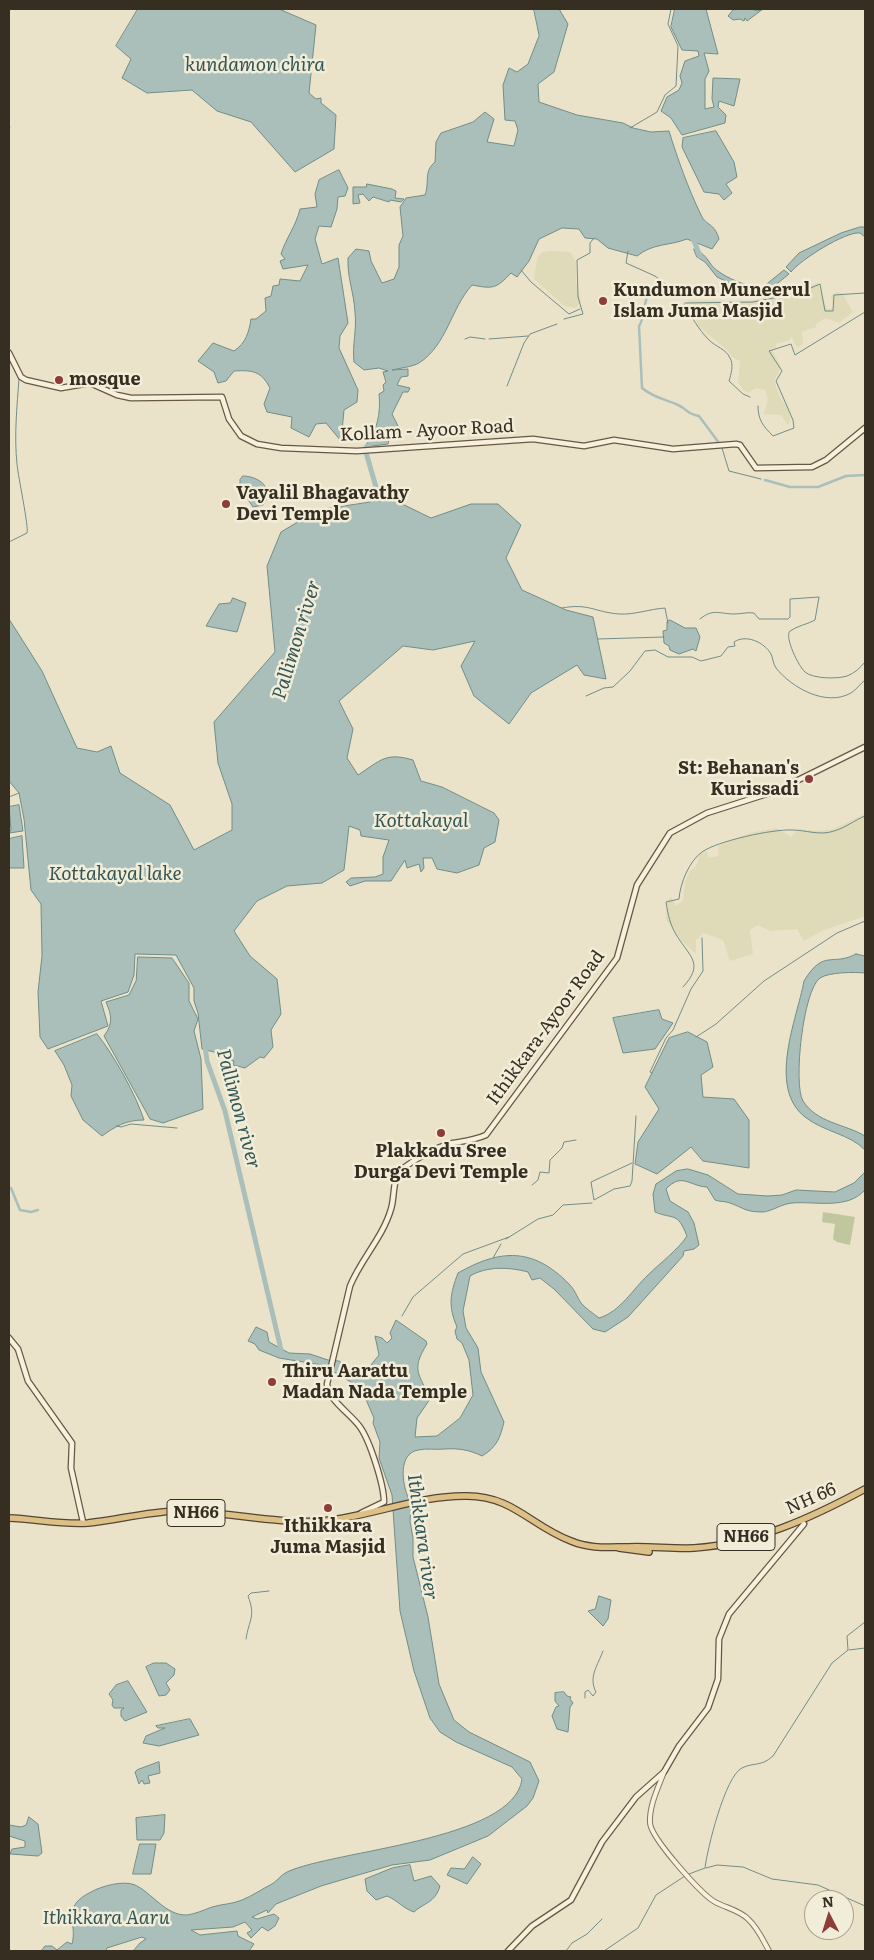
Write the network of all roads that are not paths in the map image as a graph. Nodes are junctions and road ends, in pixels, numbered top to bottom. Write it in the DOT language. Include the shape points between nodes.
graph roads {
  1 [pos="9,353"];
  2 [pos="865,428"];
  3 [pos="865,747"];
  4 [pos="9,1338"];
  5 [pos="865,1489"];
  6 [pos="865,1493"];
  7 [pos="357,1515"];
  8 [pos="9,1518"];
  9 [pos="83,1522"];
  10 [pos="804,1524"];
  11 [pos="793,1527"];
  12 [pos="793,1535"];
  13 [pos="619,1548"];
  14 [pos="664,1772"];
  15 [pos="508,1951"];
  16 [pos="769,1951"];
  1 -- 2 [label="main road, Kollam - Ayoor Road" via="21,377 61,388 90,383 131,398 220,396 240,436 257,444 281,448 356,451 533,440 584,446 614,440 673,449 736,444 756,468 799,469 818,464"];
  3 -- 7 [label="main road, Ithikkara-Ayoor Road" via="776,791 707,813 670,833 637,885 617,958 486,1135 452,1144 400,1170 390,1212 350,1286 326,1384 329,1392 363,1432 382,1480 384,1502"];
  4 -- 9 [label="main road" via="18,1350 28,1381 72,1443 71,1468"];
  5 -- 13 [label="highway, NH 66 / NH66" via="811,1517 728,1542 696,1548"];
  6 -- 10 [label="highway, NH 66 / NH66"];
  7 -- 9 [label="highway, NH66" via="285,1521 174,1511"];
  7 -- 13 [label="highway, NH 66 / NH66" via="458,1496 493,1499 514,1507 573,1542"];
  8 -- 9 [label="highway, NH66"];
  10 -- 11 [label="highway, NH 66 / NH66"];
  10 -- 12 [label="main road"];
  11 -- 12 [label="main road"];
  11 -- 13 [label="highway, NH 66 / NH66" via="700,1551 624,1551"];
  12 -- 14 [label="main road" via="729,1614 719,1639 718,1679 708,1708"];
  14 -- 15 [label="main road" via="636,1798 602,1842 571,1900 532,1926"];
  14 -- 16 [label="street" via="652,1804 652,1833 713,1901 747,1918"];
}
